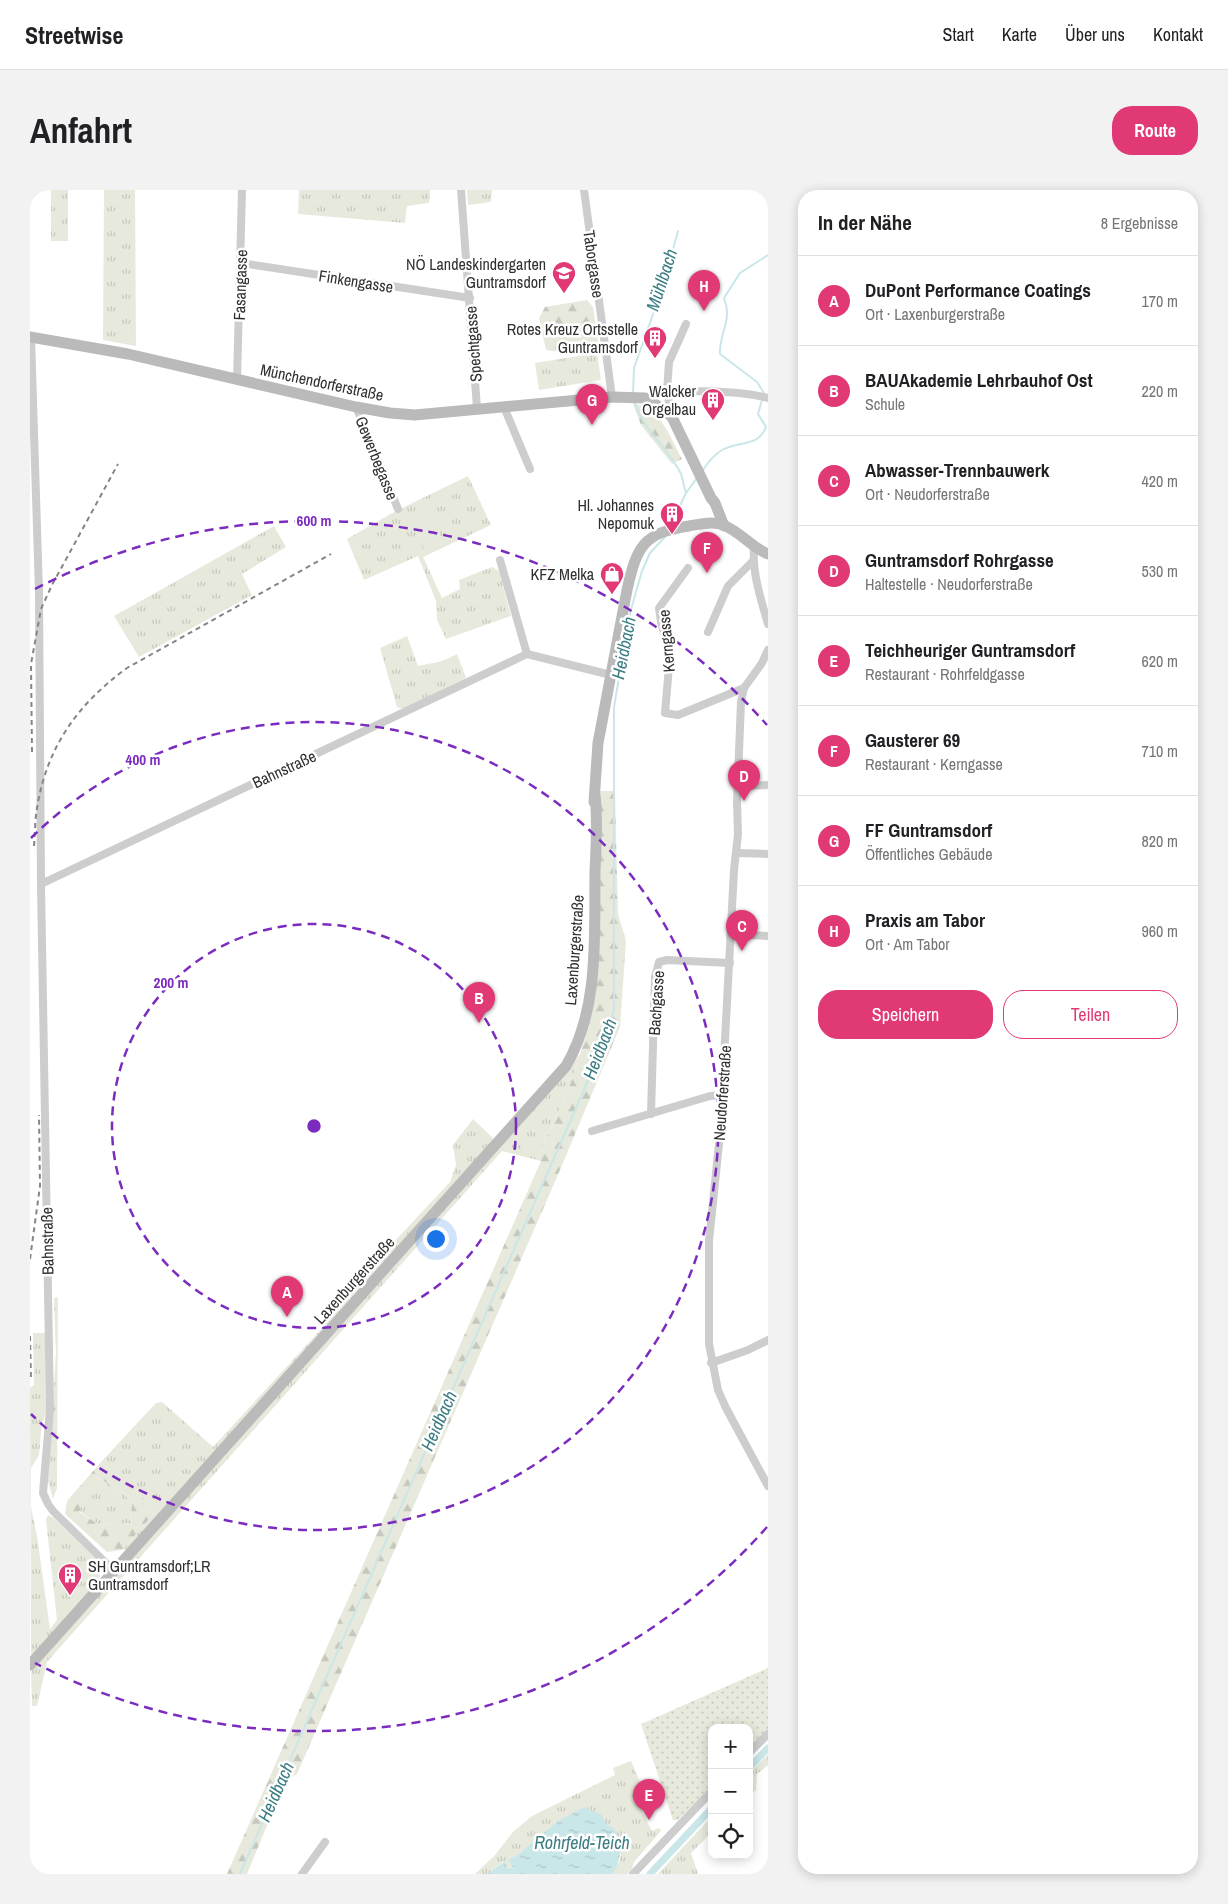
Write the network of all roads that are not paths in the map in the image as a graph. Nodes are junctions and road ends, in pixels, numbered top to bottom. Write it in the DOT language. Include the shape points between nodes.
graph roads {
  1 [pos="242,190"];
  2 [pos="461,190"];
  3 [pos="584,190"];
  4 [pos="241,264"];
  5 [pos="470,298"];
  6 [pos="686,324"];
  7 [pos="30,337"];
  8 [pos="237,380"];
  9 [pos="667,392"];
  10 [pos="612,397"];
  11 [pos="637,397"];
  12 [pos="768,398"];
  13 [pos="356,407"];
  14 [pos="504,407"];
  15 [pos="477,408"];
  16 [pos="672,417"];
  17 [pos="530,469"];
  18 [pos="711,498"];
  19 [pos="398,509"];
  20 [pos="709,524"];
  21 [pos="724,526"];
  22 [pos="754,547"];
  23 [pos="768,554"];
  24 [pos="500,560"];
  25 [pos="753,562"];
  26 [pos="688,568"];
  27 [pos="768,624"];
  28 [pos="708,632"];
  29 [pos="768,650"];
  30 [pos="527,654"];
  31 [pos="612,675"];
  32 [pos="744,688"];
  33 [pos="739,786"];
  34 [pos="768,786"];
  35 [pos="737,853"];
  36 [pos="768,854"];
  37 [pos="41,884"];
  38 [pos="731,934"];
  39 [pos="768,936"];
  40 [pos="730,963"];
  41 [pos="722,1095"];
  42 [pos="651,1114"];
  43 [pos="592,1131"];
  44 [pos="768,1340"];
  45 [pos="712,1363"];
  46 [pos="768,1486"];
  47 [pos="113,1570"];
  48 [pos="30,1665"];
  49 [pos="768,1734"];
  50 [pos="753,1749"];
  51 [pos="708,1795"];
  52 [pos="325,1842"];
  53 [pos="302,1874"];
  54 [pos="633,1874"];
  1 -- 4 [label="street, Fasangasse"];
  2 -- 5 [label="street, Spechtgasse"];
  3 -- 10 [label="street, Taborgasse"];
  4 -- 5 [label="street, Finkengasse"];
  4 -- 8 [label="street, Fasangasse"];
  5 -- 15 [label="street, Spechtgasse"];
  6 -- 9 [label="street" via="669,362"];
  7 -- 8 [label="street, Münchendorferstraße" via="128,354"];
  7 -- 37 [label="street, Bahnstraße" via="39,592"];
  8 -- 13 [label="street, Münchendorferstraße"];
  9 -- 11 [label="street"];
  9 -- 12 [label="street" via="738,393"];
  9 -- 16 [label="street"];
  10 -- 11 [label="street, Münchendorferstraße"];
  10 -- 14 [label="street, Münchendorferstraße"];
  11 -- 16 [label="street" via="654,403"];
  13 -- 15 [label="street, Münchendorferstraße" via="415,415"];
  13 -- 19 [label="street, Gewerbegasse"];
  14 -- 15 [label="street, Münchendorferstraße"];
  14 -- 17 [label="street"];
  16 -- 18 [label="street"];
  18 -- 20 [label="street"];
  18 -- 21 [label="street"];
  20 -- 21 [label="street, Laxenburgerstraße"];
  20 -- 31 [label="street, Laxenburgerstraße" via="662,531 646,542 632,569"];
  21 -- 22 [label="street, Laxenburgerstraße"];
  22 -- 23 [label="street, Laxenburgerstraße"];
  22 -- 25 [label="street"];
  24 -- 30 [label="street"];
  25 -- 27 [label="street"];
  25 -- 28 [label="street" via="728,586"];
  26 -- 32 [label="street, Kerngasse" via="659,608 670,655 665,713 678,714"];
  29 -- 32 [label="street"];
  30 -- 31 [label="street"];
  30 -- 37 [label="street, Bahnstraße"];
  31 -- 47 [label="street, Laxenburgerstraße" via="597,750 591,987 575,1051 566,1066 405,1248"];
  32 -- 33 [label="street, Neudorferstraße"];
  33 -- 34 [label="street"];
  33 -- 35 [label="street, Neudorferstraße"];
  35 -- 36 [label="street"];
  35 -- 38 [label="street, Neudorferstraße"];
  37 -- 47 [label="street, Bahnstraße" via="50,1409 43,1493 54,1511"];
  38 -- 39 [label="street"];
  38 -- 40 [label="street, Neudorferstraße"];
  40 -- 41 [label="street, Neudorferstraße"];
  40 -- 42 [label="street, Bachgasse" via="659,962 655,977"];
  41 -- 42 [label="street"];
  41 -- 45 [label="street, Neudorferstraße" via="709,1241 709,1344"];
  42 -- 43 [label="street"];
  44 -- 45 [label="street"];
  45 -- 46 [label="street, Neudorferstraße" via="726,1408"];
  47 -- 48 [label="street, Laxenburgerstraße"];
  49 -- 50 [label="street"];
  51 -- 54 [label="street"];
  52 -- 53 [label="street"];
}
